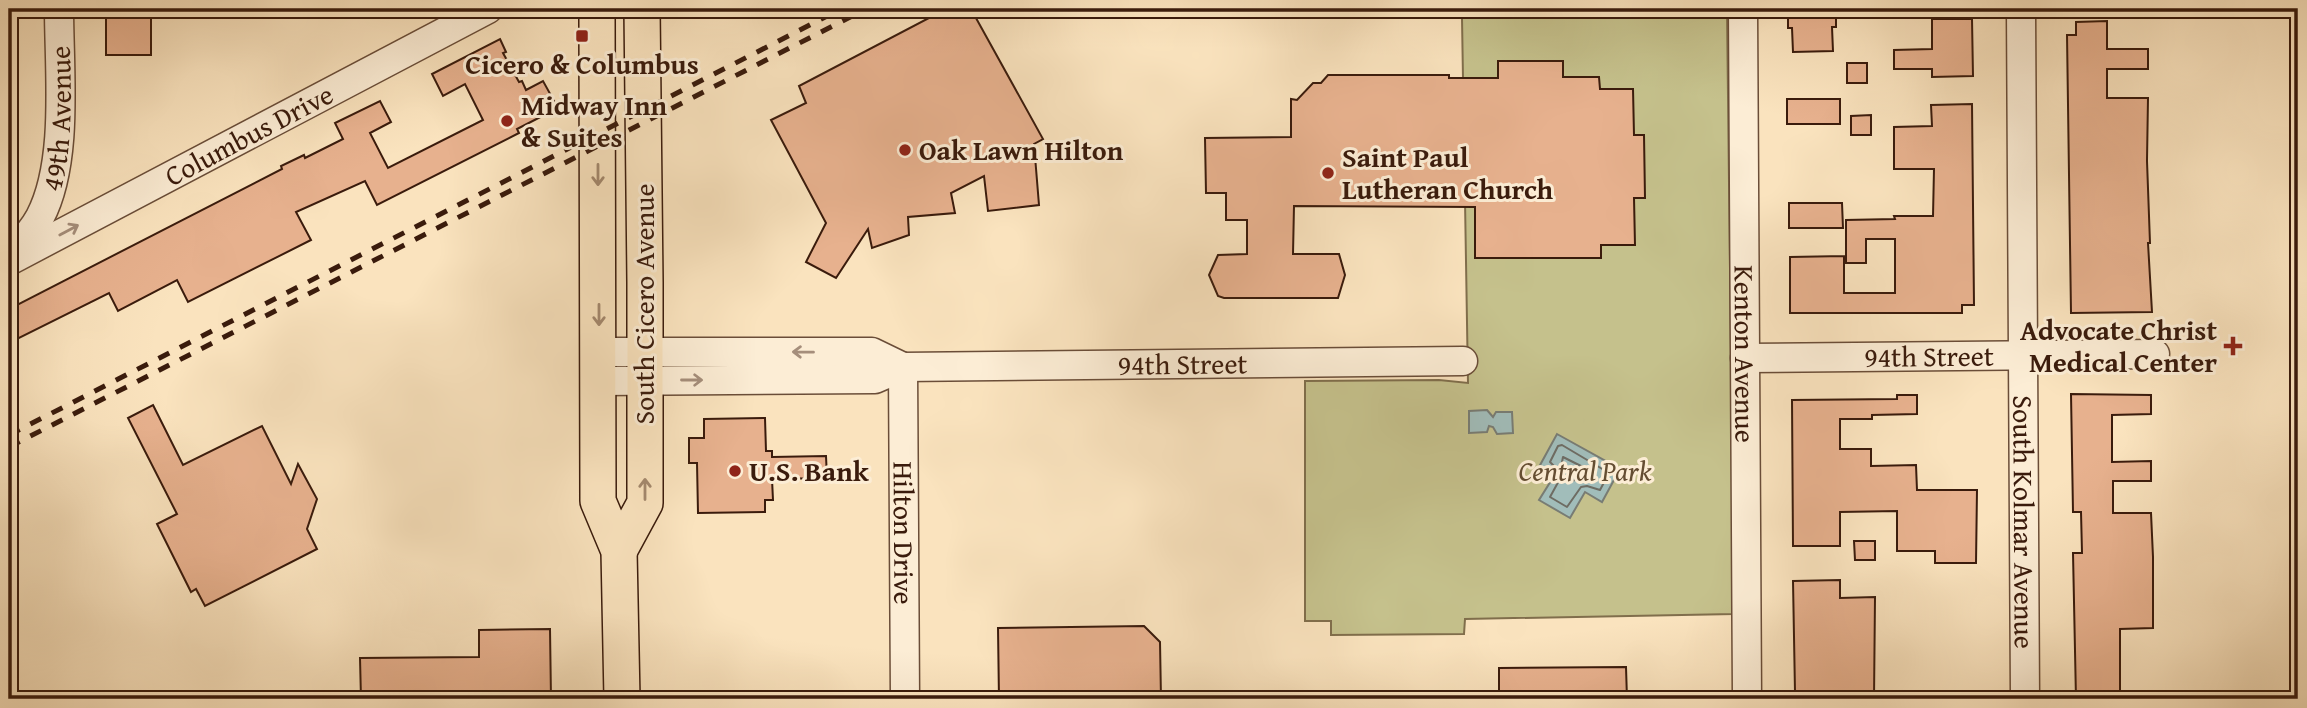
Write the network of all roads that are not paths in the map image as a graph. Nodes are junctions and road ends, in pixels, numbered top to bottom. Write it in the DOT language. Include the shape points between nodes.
graph roads {
  1 [pos="59,9"];
  2 [pos="488,9"];
  3 [pos="597,9"];
  4 [pos="642,9"];
  5 [pos="1743,9"];
  6 [pos="2021,9"];
  7 [pos="9,256"];
  8 [pos="9,261"];
  9 [pos="2155,354"];
  10 [pos="2023,357"];
  11 [pos="1745,358"];
  12 [pos="1463,361"];
  13 [pos="645,366"];
  14 [pos="599,367"];
  15 [pos="903,367"];
  16 [pos="619,551"];
  17 [pos="622,699"];
  18 [pos="905,699"];
  19 [pos="1747,699"];
  20 [pos="2025,699"];
  1 -- 7 [label="street, 49th Avenue" via="57,162 40,216"];
  8 -- 2 [label="street, Columbus Drive, one-way"];
  3 -- 14 [label="main road, South Cicero Avenue, one-way"];
  4 -- 13 [label="main road, South Cicero Avenue"];
  5 -- 11 [label="street, Kenton Avenue"];
  6 -- 10 [label="street, South Kolmar Avenue"];
  9 -- 10 [label="street, 94th Street"];
  10 -- 11 [label="street, 94th Street"];
  10 -- 20 [label="street, South Kolmar Avenue"];
  11 -- 19 [label="street, Kenton Avenue"];
  12 -- 15 [label="street, 94th Street"];
  13 -- 14 [label="street, 94th Street"];
  13 -- 15 [label="street, 94th Street" via="876,379"];
  16 -- 13 [label="main road, South Cicero Avenue, one-way" via="645,503"];
  14 -- 16 [label="main road, South Cicero Avenue" via="598,501"];
  15 -- 18 [label="street, Hilton Drive"];
  16 -- 17 [label="main road, South Cicero Avenue"];
}
